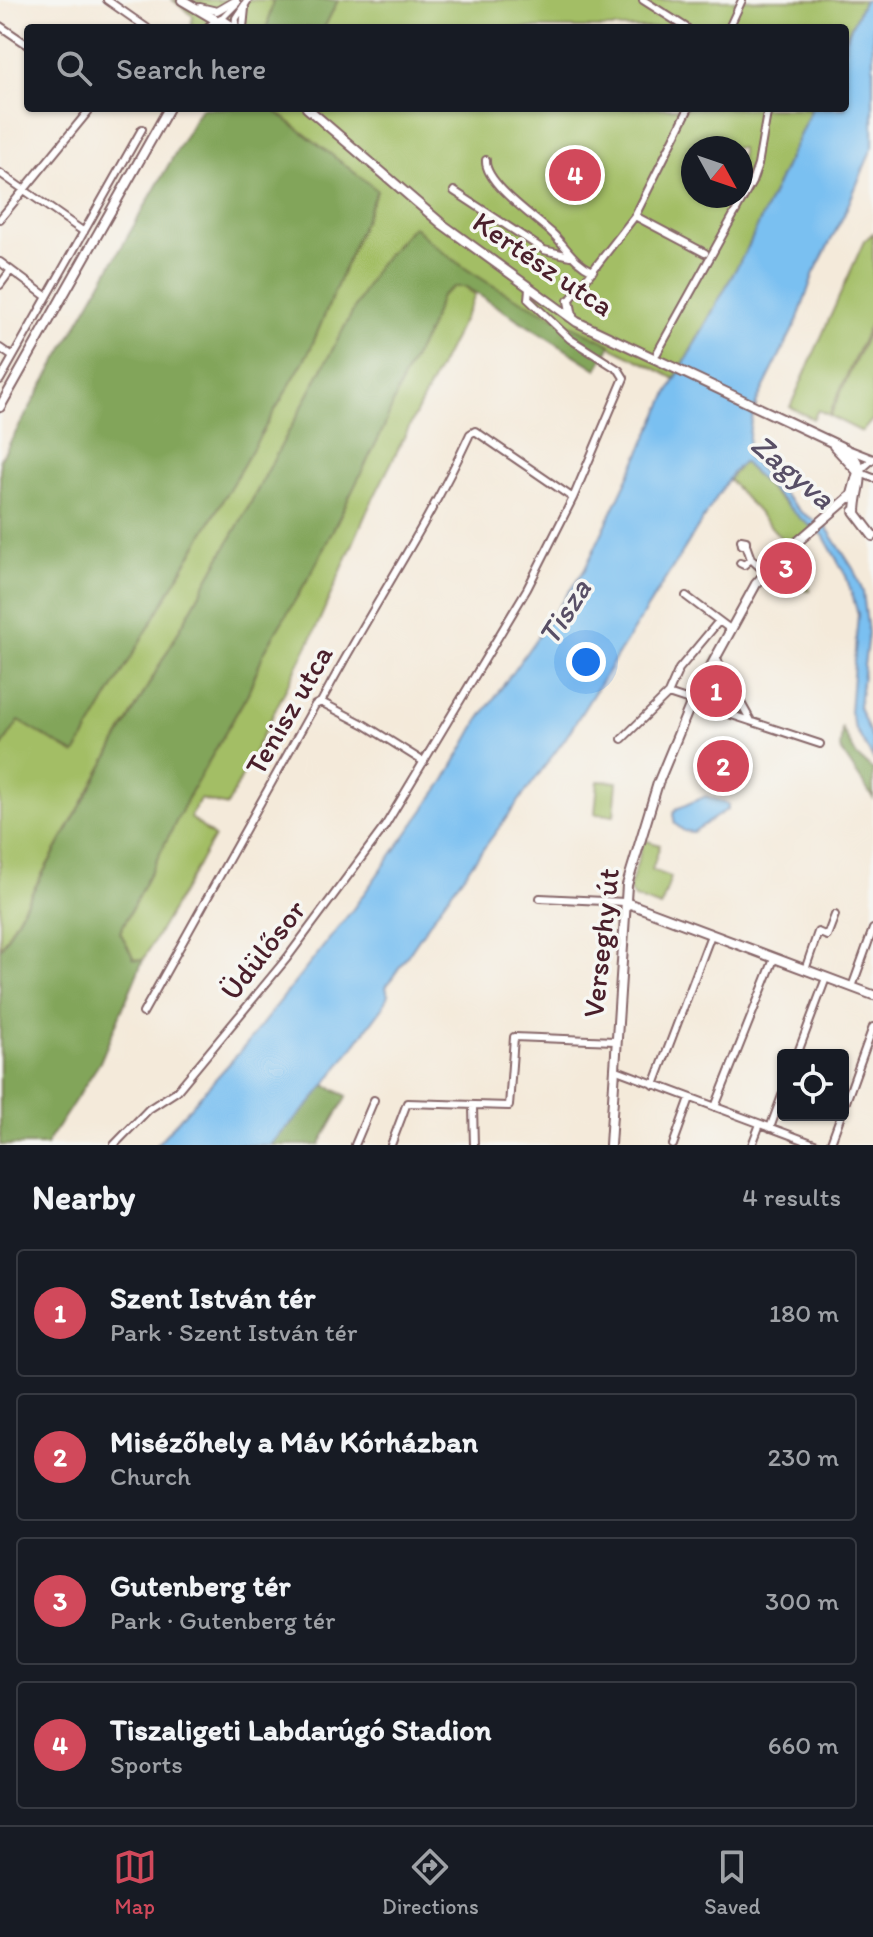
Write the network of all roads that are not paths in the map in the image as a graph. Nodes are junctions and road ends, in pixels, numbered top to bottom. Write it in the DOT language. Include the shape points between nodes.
graph roads {
  1 [pos="107,0"];
  2 [pos="237,0"];
  3 [pos="248,0"];
  4 [pos="643,0"];
  5 [pos="742,0"];
  6 [pos="186,2"];
  7 [pos="218,20"];
  8 [pos="142,24"];
  9 [pos="203,24"];
  10 [pos="212,24"];
  11 [pos="228,24"];
  12 [pos="237,24"];
  13 [pos="681,24"];
  14 [pos="731,24"];
  15 [pos="0,26"];
  16 [pos="24,42"];
  17 [pos="88,112"];
  18 [pos="167,112"];
  19 [pos="312,112"];
  20 [pos="687,112"];
  21 [pos="767,113"];
  22 [pos="142,129"];
  23 [pos="486,160"];
  24 [pos="0,173"];
  25 [pos="23,188"];
  26 [pos="454,191"];
  27 [pos="635,216"];
  28 [pos="0,219"];
  29 [pos="84,232"];
  30 [pos="705,253"];
  31 [pos="570,256"];
  32 [pos="0,262"];
  33 [pos="11,270"];
  34 [pos="593,271"];
  35 [pos="0,285"];
  36 [pos="529,289"];
  37 [pos="47,297"];
  38 [pos="569,301"];
  39 [pos="548,302"];
  40 [pos="563,312"];
  41 [pos="574,320"];
  42 [pos="0,348"];
  43 [pos="13,357"];
  44 [pos="658,357"];
  45 [pos="0,380"];
  46 [pos="0,407"];
  47 [pos="828,440"];
  48 [pos="846,449"];
  49 [pos="873,459"];
  50 [pos="866,474"];
  51 [pos="862,486"];
  52 [pos="573,498"];
  53 [pos="846,503"];
  54 [pos="856,513"];
  55 [pos="873,536"];
  56 [pos="746,545"];
  57 [pos="751,559"];
  58 [pos="740,563"];
  59 [pos="765,572"];
  60 [pos="686,596"];
  61 [pos="719,621"];
  62 [pos="732,625"];
  63 [pos="715,657"];
  64 [pos="668,694"];
  65 [pos="692,701"];
  66 [pos="321,702"];
  67 [pos="751,721"];
  68 [pos="622,739"];
  69 [pos="820,744"];
  70 [pos="424,762"];
  71 [pos="627,885"];
  72 [pos="540,898"];
  73 [pos="625,902"];
  74 [pos="835,915"];
  75 [pos="658,916"];
  76 [pos="873,929"];
  77 [pos="711,935"];
  78 [pos="774,959"];
  79 [pos="805,970"];
  80 [pos="826,978"];
  81 [pos="852,987"];
  82 [pos="873,995"];
  83 [pos="143,1013"];
  84 [pos="873,1027"];
  85 [pos="615,1041"];
  86 [pos="870,1042"];
  87 [pos="799,1049"];
  88 [pos="614,1069"];
  89 [pos="654,1085"];
  90 [pos="849,1094"];
  91 [pos="690,1098"];
  92 [pos="374,1100"];
  93 [pos="473,1107"];
  94 [pos="715,1107"];
  95 [pos="777,1109"];
  96 [pos="839,1121"];
  97 [pos="760,1124"];
  98 [pos="770,1128"];
  99 [pos="114,1145"];
  100 [pos="355,1145"];
  101 [pos="391,1145"];
  102 [pos="474,1145"];
  103 [pos="610,1145"];
  104 [pos="673,1145"];
  105 [pos="752,1145"];
  106 [pos="817,1145"];
  107 [pos="830,1145"];
  1 -- 8 [label="street"];
  2 -- 6 [label="street" via="211,11"];
  2 -- 7 [label="street"];
  3 -- 12 [label="street"];
  4 -- 13 [label="street"];
  5 -- 14 [label="street"];
  6 -- 7 [label="main road"];
  6 -- 9 [label="main road"];
  7 -- 10 [label="main road"];
  7 -- 11 [label="main road"];
  15 -- 16 [label="street"];
  17 -- 25 [label="street"];
  18 -- 46 [label="main road"];
  19 -- 36 [label="main road, Kertész utca"];
  20 -- 27 [label="street"];
  21 -- 44 [label="street" via="752,182"];
  22 -- 29 [label="street"];
  23 -- 31 [label="street" via="494,180"];
  24 -- 25 [label="street"];
  25 -- 28 [label="street"];
  25 -- 29 [label="street"];
  26 -- 31 [label="street" via="544,250"];
  27 -- 30 [label="street"];
  27 -- 34 [label="street"];
  29 -- 37 [label="street"];
  31 -- 34 [label="street"];
  32 -- 33 [label="street"];
  33 -- 35 [label="street"];
  33 -- 37 [label="street"];
  34 -- 38 [label="street"];
  36 -- 39 [label="main road, Kertész utca"];
  36 -- 52 [label="street, Üdülősor" via="528,299 570,339 624,378"];
  37 -- 43 [label="street"];
  38 -- 39 [label="main road"];
  38 -- 40 [label="main road"];
  38 -- 41 [label="main road"];
  39 -- 40 [label="main road, Kertész utca"];
  40 -- 41 [label="main road, Kertész utca"];
  41 -- 44 [label="main road, Kertész utca"];
  42 -- 43 [label="street"];
  43 -- 45 [label="street"];
  44 -- 47 [label="main road, Kertész utca"];
  47 -- 48 [label="main road, Kertész utca"];
  47 -- 50 [label="main road"];
  48 -- 49 [label="street"];
  48 -- 50 [label="main road"];
  49 -- 50 [label="street"];
  50 -- 51 [label="main road"];
  50 -- 53 [label="main road"];
  51 -- 53 [label="main road, Verseghy út"];
  51 -- 54 [label="main road"];
  52 -- 66 [label="street, Tenisz utca" via="475,431"];
  52 -- 70 [label="street, Üdülősor" via="527,589"];
  53 -- 54 [label="main road"];
  53 -- 54 [label="main road"];
  53 -- 59 [label="main road, Verseghy út"];
  54 -- 55 [label="main road"];
  56 -- 57 [label="street"];
  57 -- 58 [label="street"];
  57 -- 59 [label="street"];
  59 -- 62 [label="main road, Verseghy út"];
  60 -- 61 [label="street"];
  61 -- 62 [label="street"];
  61 -- 64 [label="street" via="679,669"];
  62 -- 63 [label="main road, Verseghy út"];
  63 -- 65 [label="main road, Verseghy út"];
  63 -- 67 [label="street"];
  64 -- 65 [label="street"];
  64 -- 68 [label="street"];
  65 -- 67 [label="street"];
  65 -- 71 [label="main road, Verseghy út" via="658,783"];
  66 -- 70 [label="street"];
  66 -- 83 [label="street, Tenisz utca"];
  67 -- 69 [label="street"];
  70 -- 99 [label="street, Üdülősor" via="385,826 260,992 177,1091 149,1109"];
  71 -- 73 [label="main road, Verseghy út"];
  71 -- 75 [label="street" via="630,897 656,909"];
  72 -- 73 [label="street"];
  73 -- 75 [label="main road"];
  73 -- 85 [label="main road, Verseghy út"];
  74 -- 79 [label="street" via="827,936 818,932"];
  75 -- 77 [label="main road"];
  76 -- 81 [label="street"];
  77 -- 78 [label="main road"];
  77 -- 89 [label="street"];
  78 -- 79 [label="main road"];
  78 -- 94 [label="street"];
  79 -- 80 [label="main road"];
  80 -- 81 [label="main road"];
  80 -- 87 [label="street"];
  81 -- 82 [label="main road"];
  84 -- 86 [label="street"];
  85 -- 88 [label="main road, Verseghy út"];
  85 -- 93 [label="street" via="514,1037 511,1102 505,1107"];
  86 -- 90 [label="street"];
  88 -- 89 [label="street"];
  88 -- 103 [label="main road, Verseghy út"];
  89 -- 91 [label="street"];
  91 -- 94 [label="street"];
  91 -- 104 [label="street"];
  92 -- 100 [label="street"];
  93 -- 101 [label="street" via="407,1103"];
  93 -- 102 [label="street"];
  94 -- 97 [label="street"];
  95 -- 98 [label="street"];
  96 -- 107 [label="street"];
  97 -- 98 [label="street"];
  97 -- 105 [label="street"];
  98 -- 106 [label="street"];
}
